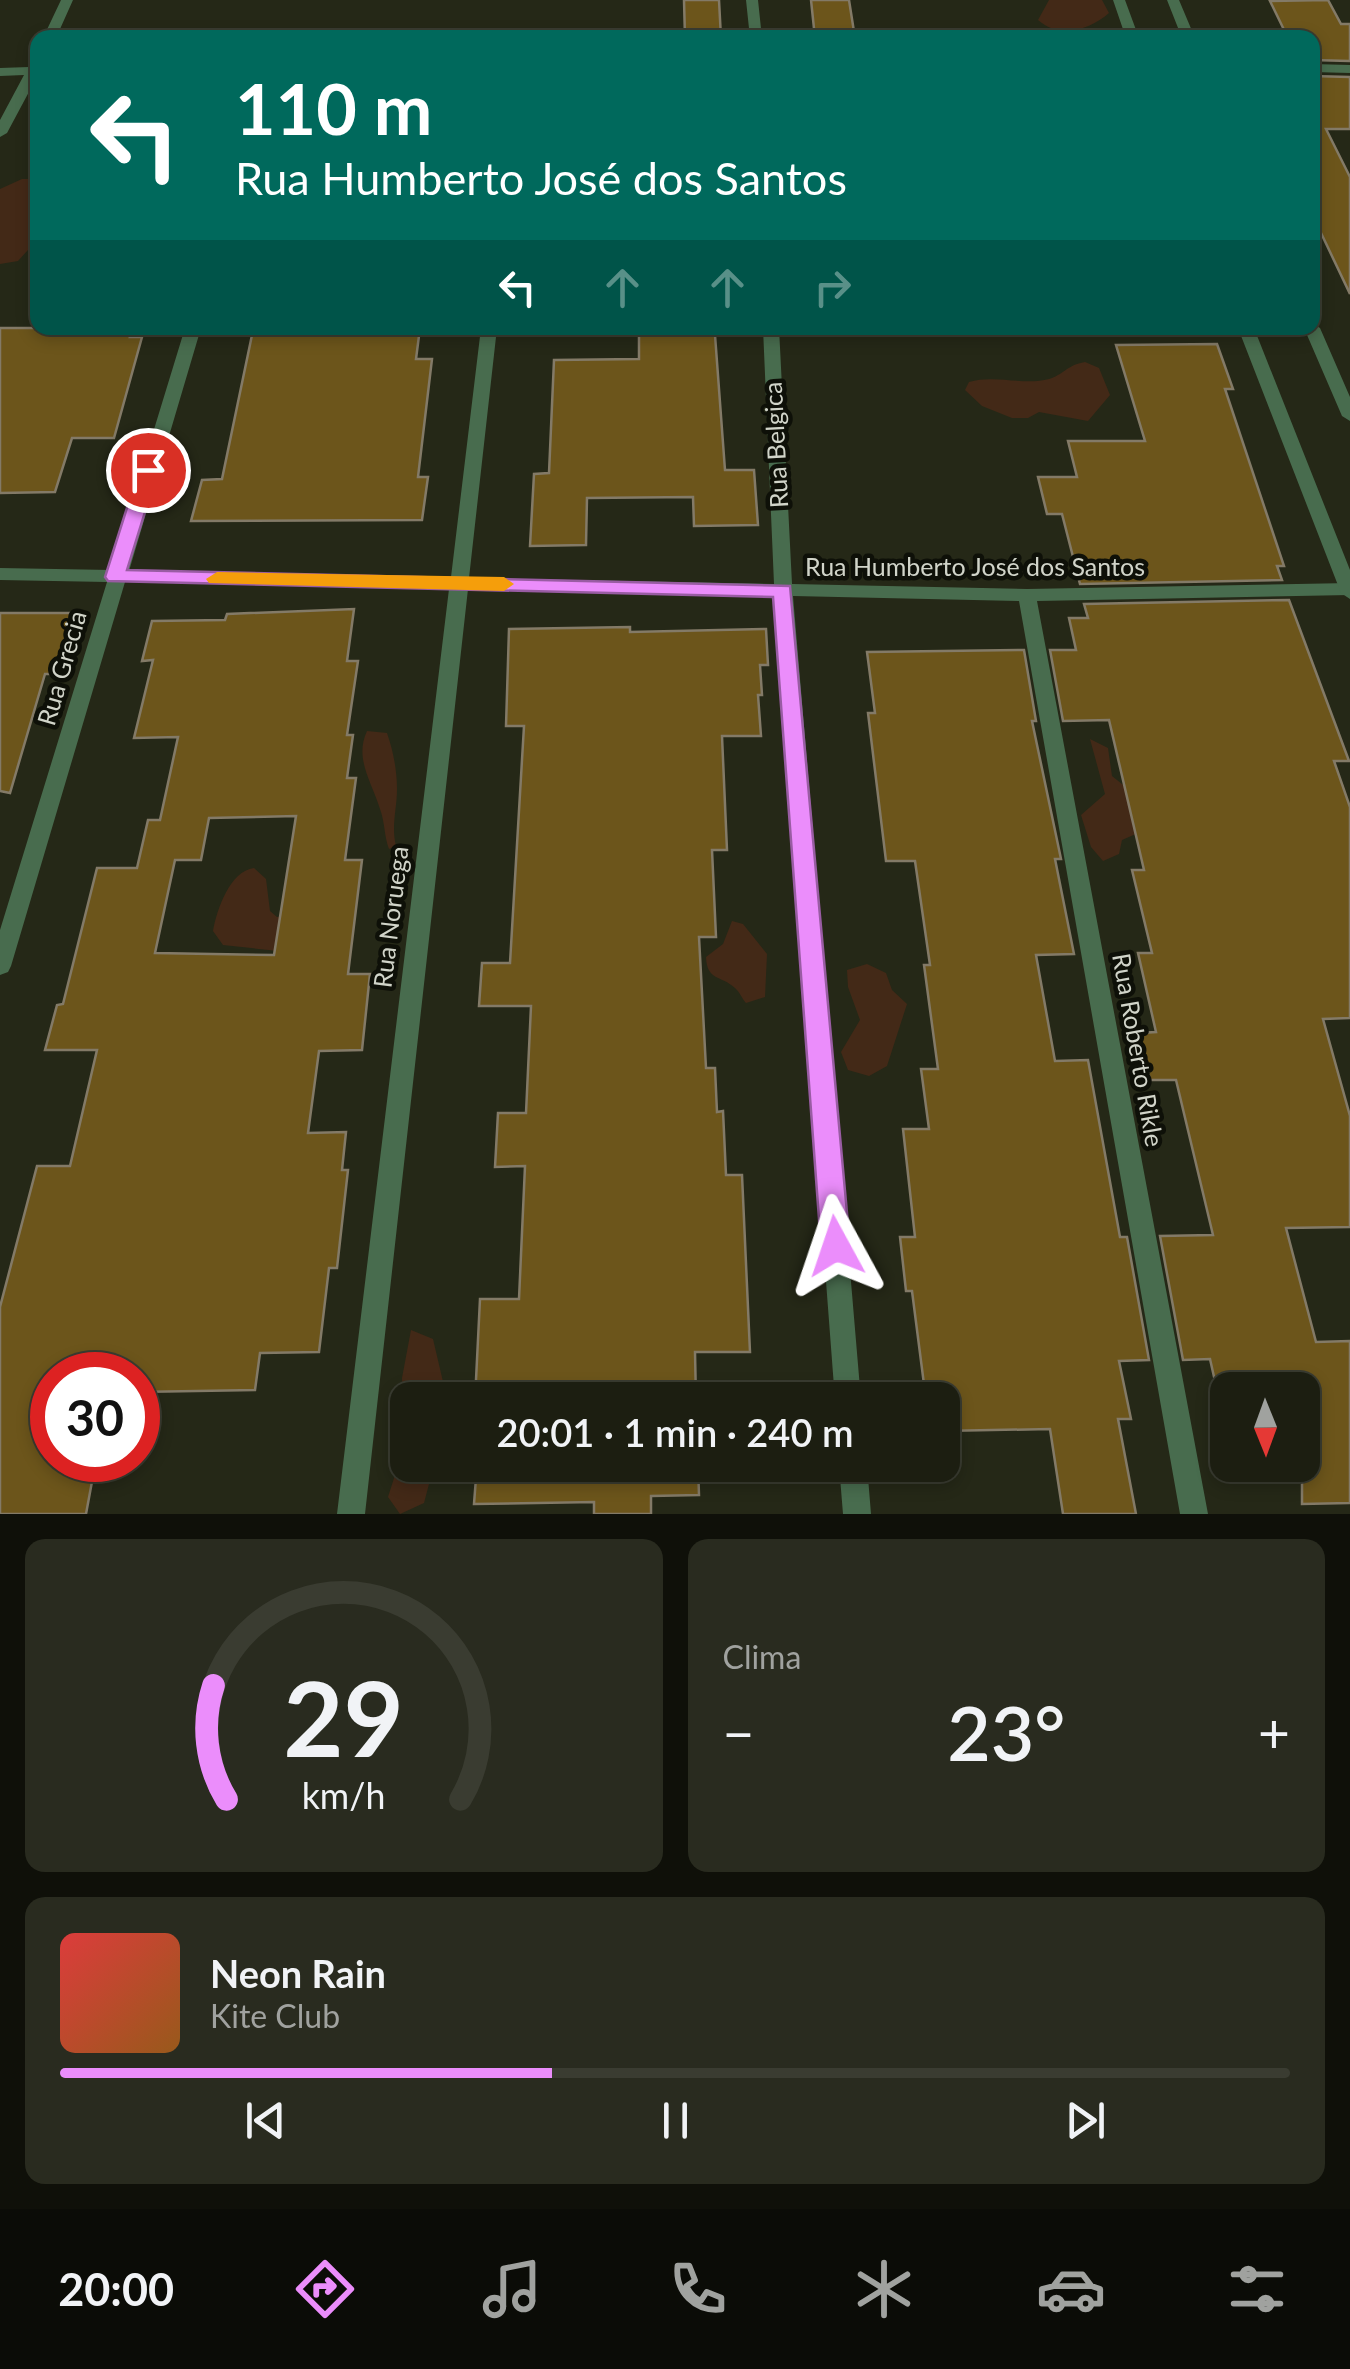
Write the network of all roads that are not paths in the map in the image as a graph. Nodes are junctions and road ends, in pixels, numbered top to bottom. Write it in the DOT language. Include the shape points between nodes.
graph roads {
  1 [pos="68,0"];
  2 [pos="752,0"];
  3 [pos="1119,0"];
  4 [pos="1173,0"];
  5 [pos="53,30"];
  6 [pos="755,30"];
  7 [pos="1130,30"];
  8 [pos="1186,30"];
  9 [pos="1320,68"];
  10 [pos="30,69"];
  11 [pos="1350,69"];
  12 [pos="0,72"];
  13 [pos="30,79"];
  14 [pos="0,133"];
  15 [pos="192,335"];
  16 [pos="488,335"];
  17 [pos="771,335"];
  18 [pos="1249,335"];
  19 [pos="1315,335"];
  20 [pos="1350,416"];
  21 [pos="0,574"];
  22 [pos="115,577"];
  23 [pos="457,583"];
  24 [pos="783,590"];
  25 [pos="1350,590"];
  26 [pos="1027,595"];
  27 [pos="0,966"];
  28 [pos="847,1382"];
  29 [pos="854,1482"];
  30 [pos="351,1514"];
  31 [pos="857,1514"];
  32 [pos="1194,1514"];
  1 -- 5 [label="street"];
  2 -- 6 [label="street"];
  3 -- 7 [label="street"];
  4 -- 8 [label="street"];
  9 -- 11 [label="street"];
  10 -- 12 [label="street"];
  13 -- 14 [label="street"];
  15 -- 22 [label="street, Rua Grecia"];
  16 -- 23 [label="street, Rua Noruega"];
  17 -- 24 [label="street, Rua Belgica"];
  18 -- 25 [label="street"];
  19 -- 20 [label="street"];
  21 -- 22 [label="street, Rua Humberto José dos Santos"];
  22 -- 23 [label="street, Rua Humberto José dos Santos"];
  22 -- 27 [label="street, Rua Grecia"];
  23 -- 24 [label="street, Rua Humberto José dos Santos"];
  23 -- 30 [label="street, Rua Noruega"];
  24 -- 26 [label="street, Rua Humberto José dos Santos"];
  24 -- 28 [label="street, Rua Belgica"];
  25 -- 26 [label="street, Rua Humberto José dos Santos"];
  26 -- 32 [label="street, Rua Roberto Rikle"];
  29 -- 31 [label="street"];
}
